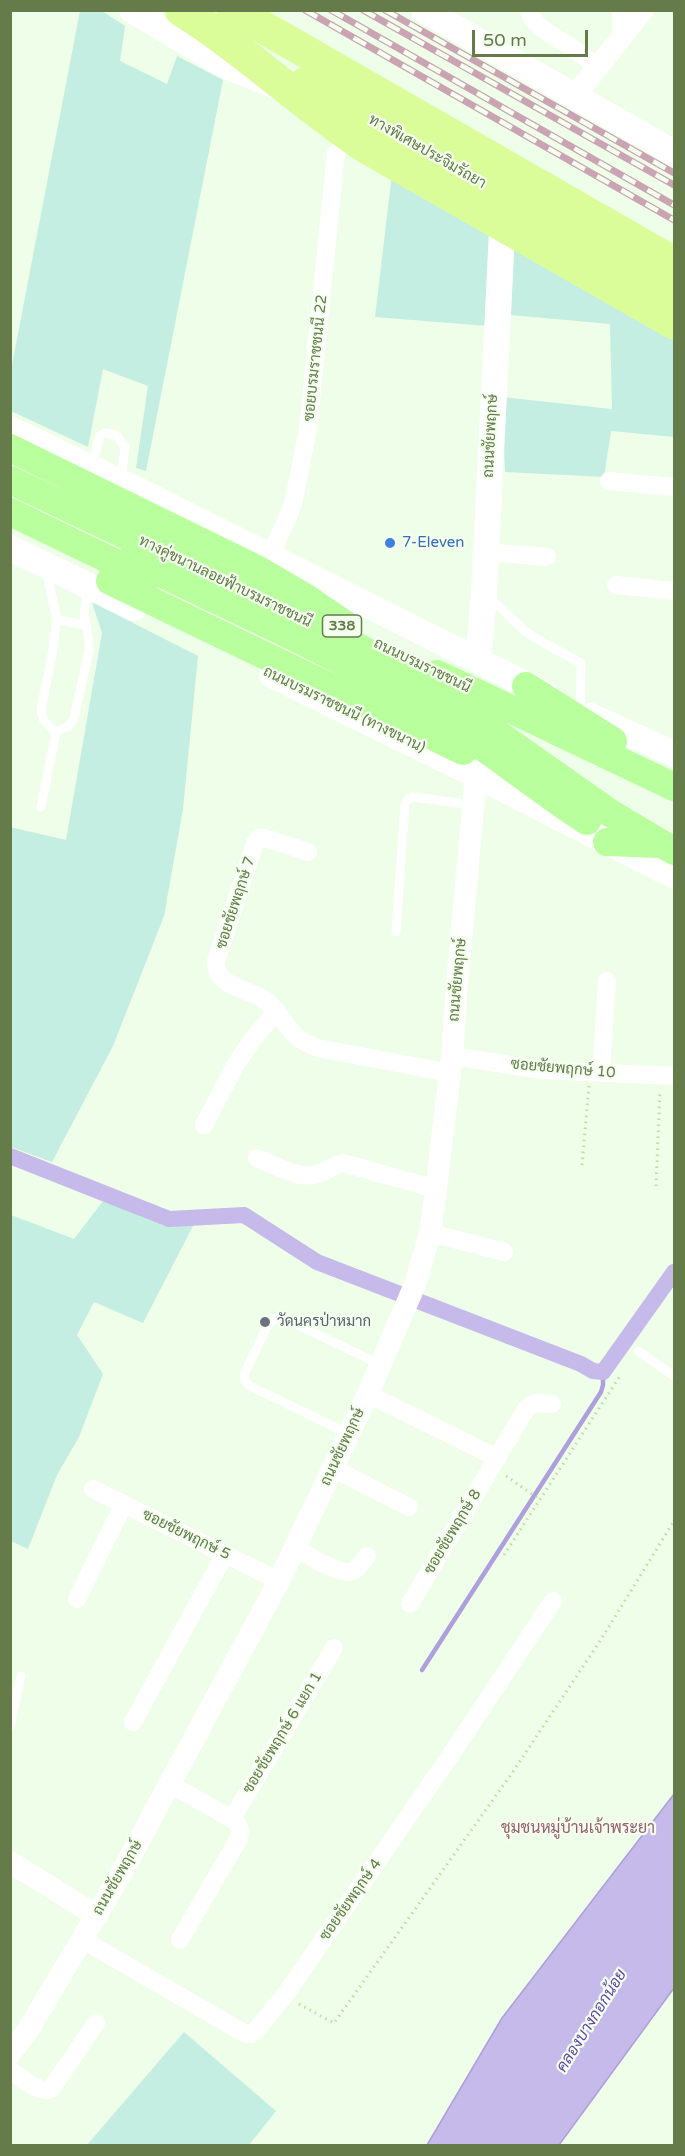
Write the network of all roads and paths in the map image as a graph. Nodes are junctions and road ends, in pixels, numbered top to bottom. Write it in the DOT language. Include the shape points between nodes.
graph roads {
  1 [pos="132,10"];
  2 [pos="180,10"];
  3 [pos="233,10"];
  4 [pos="424,10"];
  5 [pos="529,10"];
  6 [pos="621,10"];
  7 [pos="643,10"];
  8 [pos="621,37"];
  9 [pos="597,67"];
  10 [pos="574,97"];
  11 [pos="336,153"];
  12 [pos="675,153"];
  13 [pos="486,188"];
  14 [pos="530,200"];
  15 [pos="503,211"];
  16 [pos="675,262"];
  17 [pos="675,276"];
  18 [pos="675,288"];
  19 [pos="675,293"];
  20 [pos="675,323"];
  21 [pos="10,429"];
  22 [pos="10,448"];
  23 [pos="10,463"];
  24 [pos="91,467"];
  25 [pos="609,481"];
  26 [pos="121,482"];
  27 [pos="675,487"];
  28 [pos="19,499"];
  29 [pos="10,532"];
  30 [pos="10,548"];
  31 [pos="486,552"];
  32 [pos="270,556"];
  33 [pos="547,557"];
  34 [pos="49,566"];
  35 [pos="616,585"];
  36 [pos="89,586"];
  37 [pos="675,591"];
  38 [pos="484,595"];
  39 [pos="56,619"];
  40 [pos="85,625"];
  41 [pos="478,662"];
  42 [pos="428,685"];
  43 [pos="526,686"];
  44 [pos="580,711"];
  45 [pos="56,732"];
  46 [pos="675,754"];
  47 [pos="476,774"];
  48 [pos="675,781"];
  49 [pos="530,783"];
  50 [pos="675,787"];
  51 [pos="474,805"];
  52 [pos="40,807"];
  53 [pos="675,830"];
  54 [pos="608,842"];
  55 [pos="675,845"];
  56 [pos="675,851"];
  57 [pos="308,852"];
  58 [pos="675,874"];
  59 [pos="396,932"];
  60 [pos="607,981"];
  61 [pos="277,1011"];
  62 [pos="451,1065"];
  63 [pos="596,1073"];
  64 [pos="667,1076"];
  65 [pos="204,1125"];
  66 [pos="257,1158"];
  67 [pos="582,1165"];
  68 [pos="656,1186"];
  69 [pos="436,1189"];
  70 [pos="430,1233"];
  71 [pos="504,1252"];
  72 [pos="638,1351"];
  73 [pos="380,1365"];
  74 [pos="620,1376"];
  75 [pos="675,1376"];
  76 [pos="368,1394"];
  77 [pos="552,1404"];
  78 [pos="349,1434"];
  79 [pos="494,1463"];
  80 [pos="332,1468"];
  81 [pos="93,1489"];
  82 [pos="539,1499"];
  83 [pos="124,1504"];
  84 [pos="409,1507"];
  85 [pos="675,1521"];
  86 [pos="296,1549"];
  87 [pos="225,1554"];
  88 [pos="504,1555"];
  89 [pos="367,1556"];
  90 [pos="279,1581"];
  91 [pos="77,1599"];
  92 [pos="553,1601"];
  93 [pos="410,1604"];
  94 [pos="334,1648"];
  95 [pos="21,1676"];
  96 [pos="133,1722"];
  97 [pos="10,1726"];
  98 [pos="170,1784"];
  99 [pos="232,1819"];
  100 [pos="10,1862"];
  101 [pos="97,1916"];
  102 [pos="83,1940"];
  103 [pos="180,1940"];
  104 [pos="285,1995"];
  105 [pos="96,2023"];
  106 [pos="10,2054"];
  107 [pos="10,2070"];
  1 -- 13 [label="main road" via="224,65 358,119"];
  2 -- 19 [label="highway, ทางพิเศษประจิมรัถยา"];
  2 -- 20 [label="highway" via="228,41 331,124 366,147"];
  3 -- 16 [label="highway, ทางพิเศษประจิมรัถยา"];
  4 -- 10 [label="main road"];
  5 -- 9 [label="street" via="540,27"];
  6 -- 8 [label="street"];
  7 -- 8 [label="street"];
  8 -- 9 [label="street"];
  9 -- 10 [label="street"];
  10 -- 12 [label="main road"];
  11 -- 32 [label="street, ซอยบรมราชชนนี 22" via="308,429 294,500"];
  13 -- 14 [label="main road" via="496,169 517,165 532,181"];
  13 -- 15 [label="main road" via="491,202"];
  14 -- 15 [label="main road" via="516,211"];
  14 -- 17 [label="main road"];
  14 -- 18 [label="main road" via="556,222"];
  15 -- 31 [label="main road, ถนนชัยพฤกษ์"];
  21 -- 24 [label="main road, 338"];
  22 -- 42 [label="main road" via="257,569 314,603"];
  23 -- 50 [label="main road, ถนนบรมราชชนนี / 338"];
  24 -- 26 [label="main road, 338"];
  24 -- 26 [label="lane" via="100,436 104,432 116,435 125,447"];
  25 -- 27 [label="street"];
  26 -- 32 [label="main road, 338"];
  28 -- 42 [label="main road, ทางคู่ขนานลอยฟ้าบรมราชชนนี" via="297,616"];
  28 -- 49 [label="main road, ทางคู่ขนานลอยฟ้าบรมราชชนนี" via="380,682 469,737"];
  28 -- 53 [label="main road, 338"];
  29 -- 49 [label="main road"];
  30 -- 34 [label="main road, ถนนบรมราชชนนี (ทางขนาน)"];
  31 -- 33 [label="street"];
  31 -- 38 [label="main road, ถนนชัยพฤกษ์"];
  32 -- 41 [label="main road, 338"];
  34 -- 36 [label="main road, ถนนบรมราชชนนี (ทางขนาน)"];
  34 -- 39 [label="lane"];
  35 -- 37 [label="street"];
  36 -- 40 [label="lane"];
  36 -- 47 [label="main road, ถนนบรมราชชนนี (ทางขนาน)"];
  38 -- 41 [label="main road, ถนนชัยพฤกษ์"];
  38 -- 44 [label="lane" via="501,606 528,634 581,663"];
  39 -- 40 [label="lane"];
  39 -- 45 [label="lane" via="41,710 44,721"];
  40 -- 45 [label="lane" via="89,650 78,707 69,726"];
  41 -- 43 [label="main road, 338"];
  42 -- 56 [label="main road, ทางคู่ขนานลอยฟ้าบรมราชชนนี" via="610,813"];
  43 -- 44 [label="main road, 338"];
  43 -- 48 [label="main road"];
  44 -- 46 [label="main road, 338"];
  45 -- 52 [label="lane"];
  47 -- 51 [label="street, ถนนชัยพฤกษ์"];
  47 -- 54 [label="main road, ถนนบรมราชชนนี (ทางขนาน)"];
  49 -- 58 [label="main road, ทางคู่ขนานลอยฟ้าบรมราชชนนี"];
  51 -- 59 [label="lane" via="408,799"];
  51 -- 62 [label="street, ถนนชัยพฤกษ์"];
  54 -- 55 [label="main road"];
  54 -- 58 [label="main road, ถนนบรมราชชนนี (ทางขนาน)"];
  57 -- 61 [label="street, ซอยชัยพฤกษ์ 7" via="259,838 216,961 215,970 223,979 262,998"];
  60 -- 63 [label="street"];
  61 -- 62 [label="street, ซอยชัยพฤกษ์ 7" via="296,1036 318,1048"];
  61 -- 65 [label="street" via="236,1064"];
  62 -- 63 [label="street, ซอยชัยพฤกษ์ 10"];
  62 -- 69 [label="street, ถนนชัยพฤกษ์"];
  63 -- 64 [label="street, ซอยชัยพฤกษ์ 10"];
  63 -- 67 [label="path"];
  64 -- 68 [label="path"];
  66 -- 69 [label="street" via="301,1175 313,1175 343,1163"];
  69 -- 70 [label="street, ถนนชัยพฤกษ์"];
  70 -- 71 [label="street"];
  70 -- 73 [label="street, ถนนชัยพฤกษ์" via="416,1282"];
  72 -- 75 [label="lane"];
  73 -- 76 [label="street, ถนนชัยพฤกษ์"];
  73 -- 78 [label="lane" via="281,1317 268,1325 244,1374 248,1385"];
  74 -- 82 [label="path"];
  76 -- 78 [label="street, ถนนชัยพฤกษ์"];
  76 -- 79 [label="street" via="495,1457"];
  77 -- 79 [label="street, ซอยชัยพฤกษ์ 8" via="534,1403 526,1409"];
  78 -- 80 [label="street, ถนนชัยพฤกษ์"];
  79 -- 82 [label="path"];
  79 -- 93 [label="street, ซอยชัยพฤกษ์ 8"];
  80 -- 84 [label="street"];
  80 -- 86 [label="street, ถนนชัยพฤกษ์"];
  81 -- 83 [label="street, ซอยชัยพฤกษ์ 5"];
  82 -- 88 [label="path"];
  83 -- 87 [label="street, ซอยชัยพฤกษ์ 5"];
  83 -- 91 [label="street"];
  85 -- 104 [label="path" via="512,1773 334,2023"];
  86 -- 89 [label="street" via="349,1572 356,1570"];
  86 -- 90 [label="street, ถนนชัยพฤกษ์"];
  87 -- 90 [label="street, ซอยชัยพฤกษ์ 5"];
  87 -- 96 [label="street"];
  90 -- 98 [label="street, ถนนชัยพฤกษ์"];
  92 -- 104 [label="street, ซอยชัยพฤกษ์ 4"];
  94 -- 99 [label="street, ซอยชัยพฤกษ์ 6 แยก 1"];
  95 -- 97 [label="lane"];
  98 -- 99 [label="street"];
  98 -- 101 [label="street, ถนนชัยพฤกษ์"];
  99 -- 103 [label="street" via="241,1829 239,1838"];
  100 -- 101 [label="street"];
  101 -- 102 [label="street, ถนนชัยพฤกษ์"];
  102 -- 104 [label="street, ซอยชัยพฤกษ์ 4" via="244,2033 256,2030"];
  102 -- 106 [label="street, ถนนชัยพฤกษ์"];
  105 -- 107 [label="street" via="51,2089 39,2089"];
}
